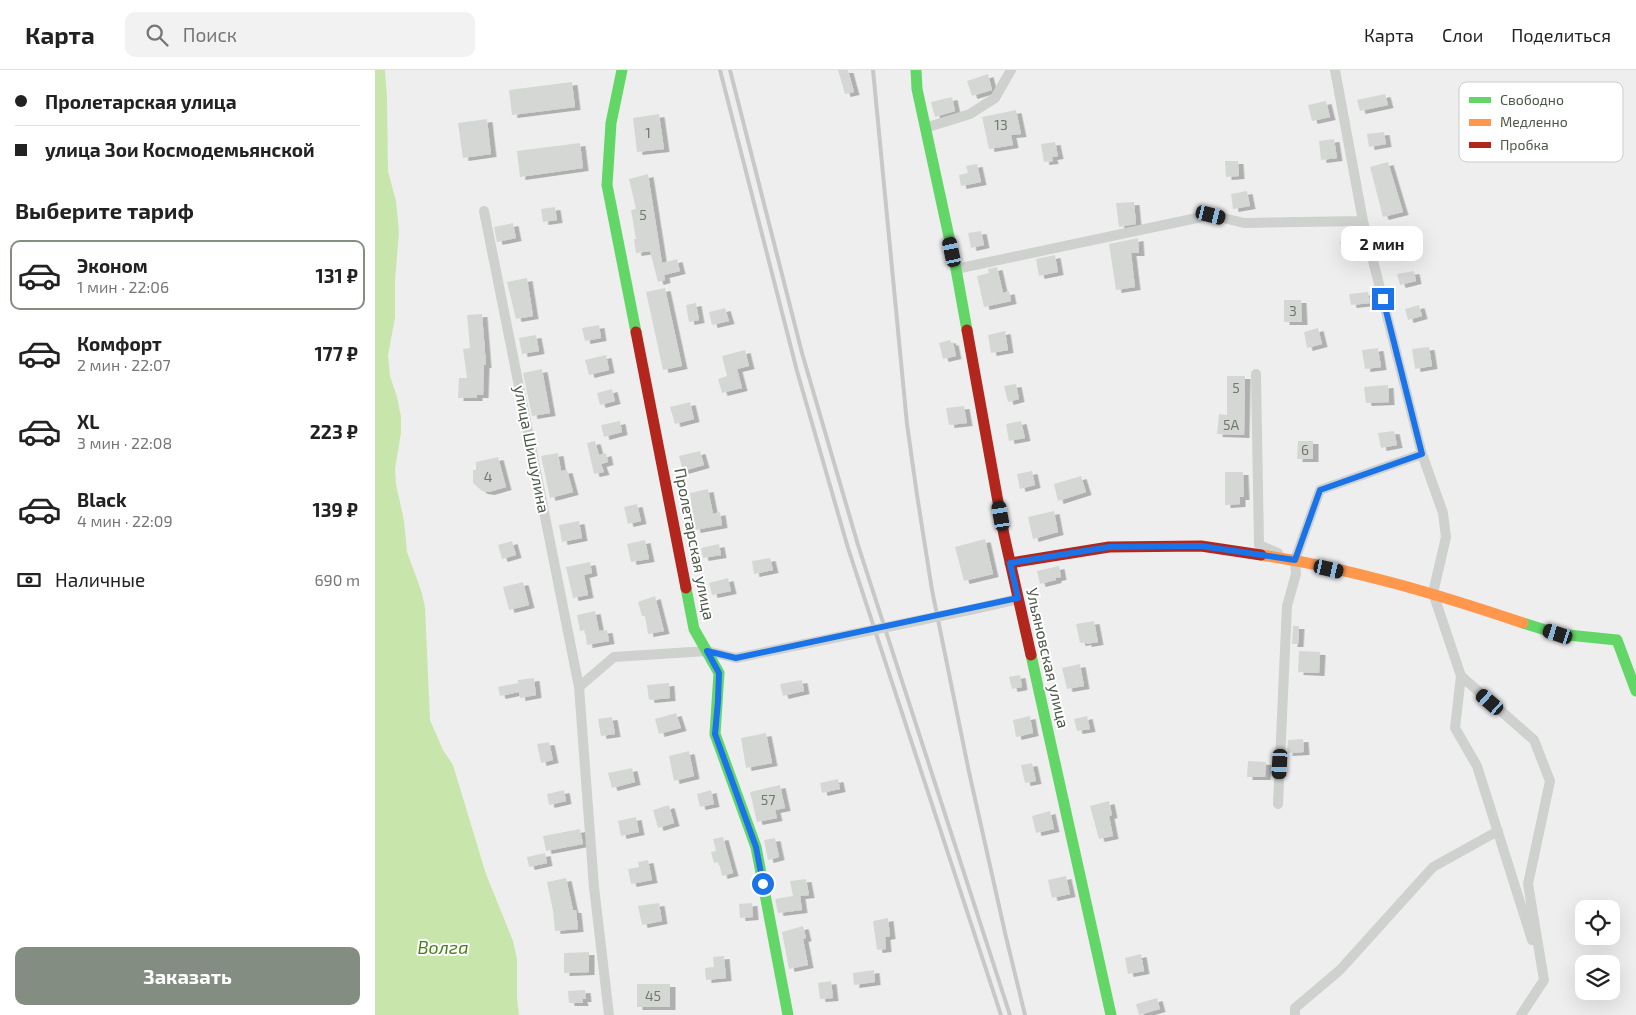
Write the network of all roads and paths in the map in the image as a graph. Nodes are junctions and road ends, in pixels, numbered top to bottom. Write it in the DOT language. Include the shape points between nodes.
graph roads {
  1 [pos="622,70"];
  2 [pos="917,70"];
  3 [pos="1011,70"];
  4 [pos="1335,70"];
  5 [pos="925,128"];
  6 [pos="485,211"];
  7 [pos="1363,221"];
  8 [pos="956,269"];
  9 [pos="1256,374"];
  10 [pos="1422,454"];
  11 [pos="1295,560"];
  12 [pos="1010,563"];
  13 [pos="1433,593"];
  14 [pos="1018,598"];
  15 [pos="707,651"];
  16 [pos="1461,676"];
  17 [pos="579,687"];
  18 [pos="1636,691"];
  19 [pos="1278,804"];
  20 [pos="1498,831"];
  21 [pos="1544,980"];
  22 [pos="609,1015"];
  23 [pos="788,1015"];
  24 [pos="1111,1015"];
  25 [pos="1295,1015"];
  26 [pos="1521,1015"];
  1 -- 15 [label="street, Пролетарская улица" via="611,122 607,185 694,629"];
  2 -- 5 [label="street, Ульяновская улица" via="917,89"];
  3 -- 5 [label="street" via="995,98 970,114"];
  4 -- 7 [label="street"];
  5 -- 8 [label="street, Ульяновская улица"];
  6 -- 17 [label="street, улица Шишулина"];
  7 -- 8 [label="street" via="1244,223 1211,215"];
  7 -- 10 [label="street"];
  8 -- 12 [label="street, Ульяновская улица"];
  9 -- 11 [label="street" via="1259,545"];
  10 -- 11 [label="street" via="1320,490"];
  10 -- 13 [label="street" via="1443,513 1446,537"];
  11 -- 12 [label="street" via="1201,546 1109,547"];
  11 -- 13 [label="street"];
  11 -- 19 [label="street" via="1296,574 1287,606"];
  12 -- 14 [label="street, Ульяновская улица"];
  13 -- 16 [label="street"];
  13 -- 18 [label="street" via="1558,634 1617,640"];
  14 -- 15 [label="street, bridge" via="736,658"];
  14 -- 24 [label="street, Ульяновская улица"];
  15 -- 17 [label="street" via="614,657"];
  15 -- 23 [label="street, Пролетарская улица" via="719,673 715,734 756,847"];
  16 -- 20 [label="street" via="1455,728 1477,766"];
  16 -- 21 [label="street" via="1534,740 1549,781 1528,884"];
  17 -- 22 [label="street, улица Шишулина" via="594,887"];
  20 -- 21 [label="street"];
  20 -- 25 [label="street" via="1433,867 1340,970 1295,1008"];
  21 -- 26 [label="street"];
}
